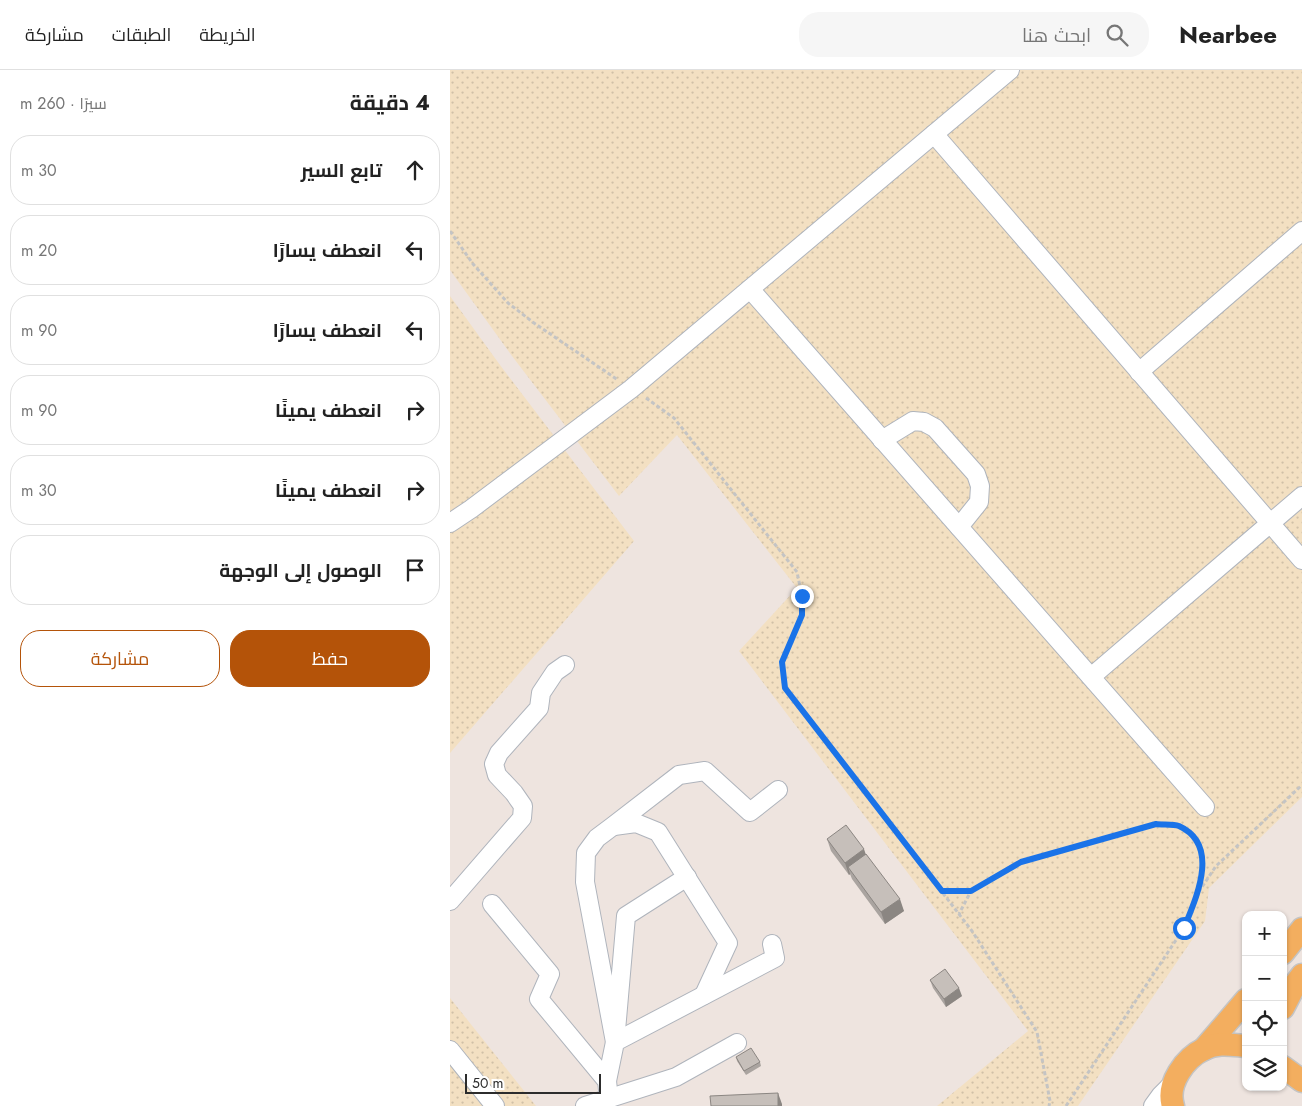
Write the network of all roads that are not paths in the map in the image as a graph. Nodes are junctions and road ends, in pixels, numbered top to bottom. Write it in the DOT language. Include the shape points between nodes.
graph roads {
  1 [pos="1010,70"];
  2 [pos="934,134"];
  3 [pos="1302,231"];
  4 [pos="750,289"];
  5 [pos="1139,372"];
  6 [pos="882,440"];
  7 [pos="1302,496"];
  8 [pos="450,523"];
  9 [pos="1271,523"];
  10 [pos="959,527"];
  11 [pos="1302,560"];
  12 [pos="565,665"];
  13 [pos="1091,677"];
  14 [pos="778,790"];
  15 [pos="1205,808"];
  16 [pos="614,826"];
  17 [pos="687,877"];
  18 [pos="450,901"];
  19 [pos="492,904"];
  20 [pos="1302,929"];
  21 [pos="772,944"];
  22 [pos="1287,948"];
  23 [pos="1302,975"];
  24 [pos="704,995"];
  25 [pos="1245,1001"];
  26 [pos="1286,1001"];
  27 [pos="615,1042"];
  28 [pos="737,1043"];
  29 [pos="1242,1046"];
  30 [pos="1204,1049"];
  31 [pos="450,1050"];
  32 [pos="1287,1070"];
  33 [pos="607,1081"];
  34 [pos="1174,1081"];
  35 [pos="1302,1081"];
  36 [pos="609,1099"];
  37 [pos="495,1106"];
  38 [pos="585,1106"];
  39 [pos="1153,1106"];
  40 [pos="1173,1106"];
  1 -- 2 [label="lane"];
  2 -- 4 [label="lane"];
  2 -- 5 [label="lane"];
  3 -- 5 [label="lane"];
  4 -- 6 [label="lane"];
  4 -- 8 [label="lane" via="631,388"];
  5 -- 9 [label="lane"];
  6 -- 10 [label="lane"];
  6 -- 10 [label="lane" via="913,421 924,422 935,428 976,474 980,486 979,502"];
  7 -- 9 [label="lane"];
  9 -- 11 [label="lane"];
  9 -- 13 [label="lane"];
  10 -- 13 [label="lane"];
  12 -- 18 [label="lane" via="555,672 541,692 539,708 498,753 494,764 497,775 523,806 522,818"];
  13 -- 15 [label="lane"];
  14 -- 16 [label="lane" via="750,812 705,771 679,775"];
  16 -- 17 [label="lane" via="636,823 658,832"];
  16 -- 27 [label="lane" via="596,838 586,853 585,882"];
  17 -- 24 [label="lane" via="728,943"];
  17 -- 27 [label="lane" via="626,916"];
  19 -- 33 [label="lane" via="550,974 538,999"];
  20 -- 22 [label="main road"];
  21 -- 24 [label="lane" via="775,958"];
  23 -- 26 [label="main road"];
  24 -- 27 [label="lane"];
  25 -- 30 [label="main road"];
  27 -- 33 [label="lane"];
  28 -- 36 [label="lane" via="676,1077"];
  29 -- 30 [label="main road" via="1225,1044"];
  30 -- 34 [label="main road" via="1184,1064"];
  31 -- 37 [label="lane"];
  32 -- 35 [label="main road"];
  33 -- 36 [label="lane"];
  34 -- 39 [label="lane"];
  34 -- 40 [label="main road"];
  36 -- 38 [label="lane"];
}
